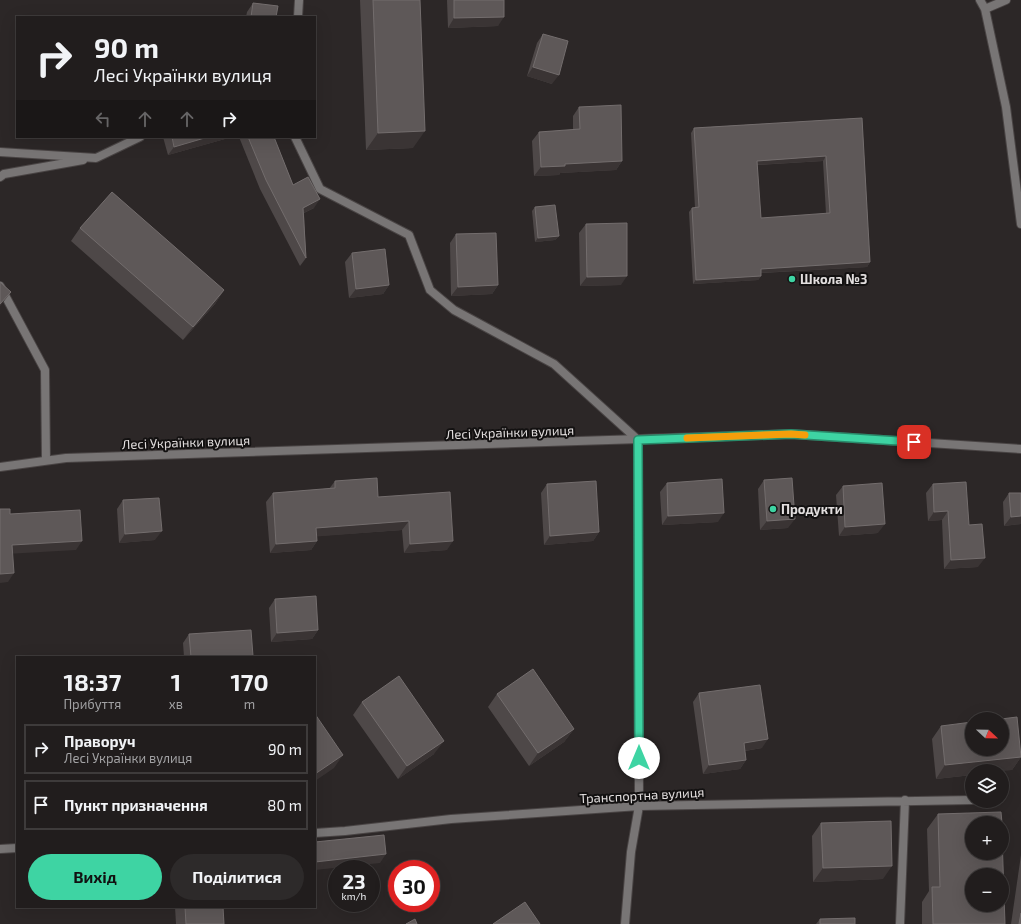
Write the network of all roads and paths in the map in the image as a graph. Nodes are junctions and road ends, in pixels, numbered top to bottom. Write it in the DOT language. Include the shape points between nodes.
graph roads {
  1 [pos="299,0"];
  2 [pos="980,0"];
  3 [pos="1006,0"];
  4 [pos="985,9"];
  5 [pos="298,16"];
  6 [pos="138,138"];
  7 [pos="295,138"];
  8 [pos="0,152"];
  9 [pos="96,158"];
  10 [pos="0,177"];
  11 [pos="1021,224"];
  12 [pos="0,286"];
  13 [pos="638,440"];
  14 [pos="1021,449"];
  15 [pos="46,460"];
  16 [pos="0,467"];
  17 [pos="905,800"];
  18 [pos="965,800"];
  19 [pos="639,806"];
  20 [pos="316,832"];
  21 [pos="16,848"];
  22 [pos="0,849"];
  23 [pos="625,924"];
  24 [pos="900,924"];
  1 -- 5 [label="street"];
  2 -- 4 [label="street"];
  3 -- 4 [label="street"];
  4 -- 11 [label="street" via="1006,107"];
  6 -- 9 [label="street"];
  7 -- 13 [label="street" via="320,189 409,235 430,290 454,310 554,364"];
  8 -- 9 [label="street"];
  9 -- 10 [label="street" via="4,174"];
  12 -- 15 [label="street" via="45,370"];
  13 -- 14 [label="street, Лесі Українки вулиця" via="791,434"];
  13 -- 15 [label="street, Лесі Українки вулиця"];
  13 -- 19 [label="street"];
  15 -- 16 [label="street, Лесі Українки вулиця"];
  17 -- 18 [label="street, Транспортна вулиця"];
  17 -- 19 [label="street, Транспортна вулиця"];
  17 -- 24 [label="street"];
  19 -- 20 [label="street, Транспортна вулиця" via="451,819"];
  19 -- 23 [label="street" via="631,852"];
  21 -- 22 [label="street"];
}
